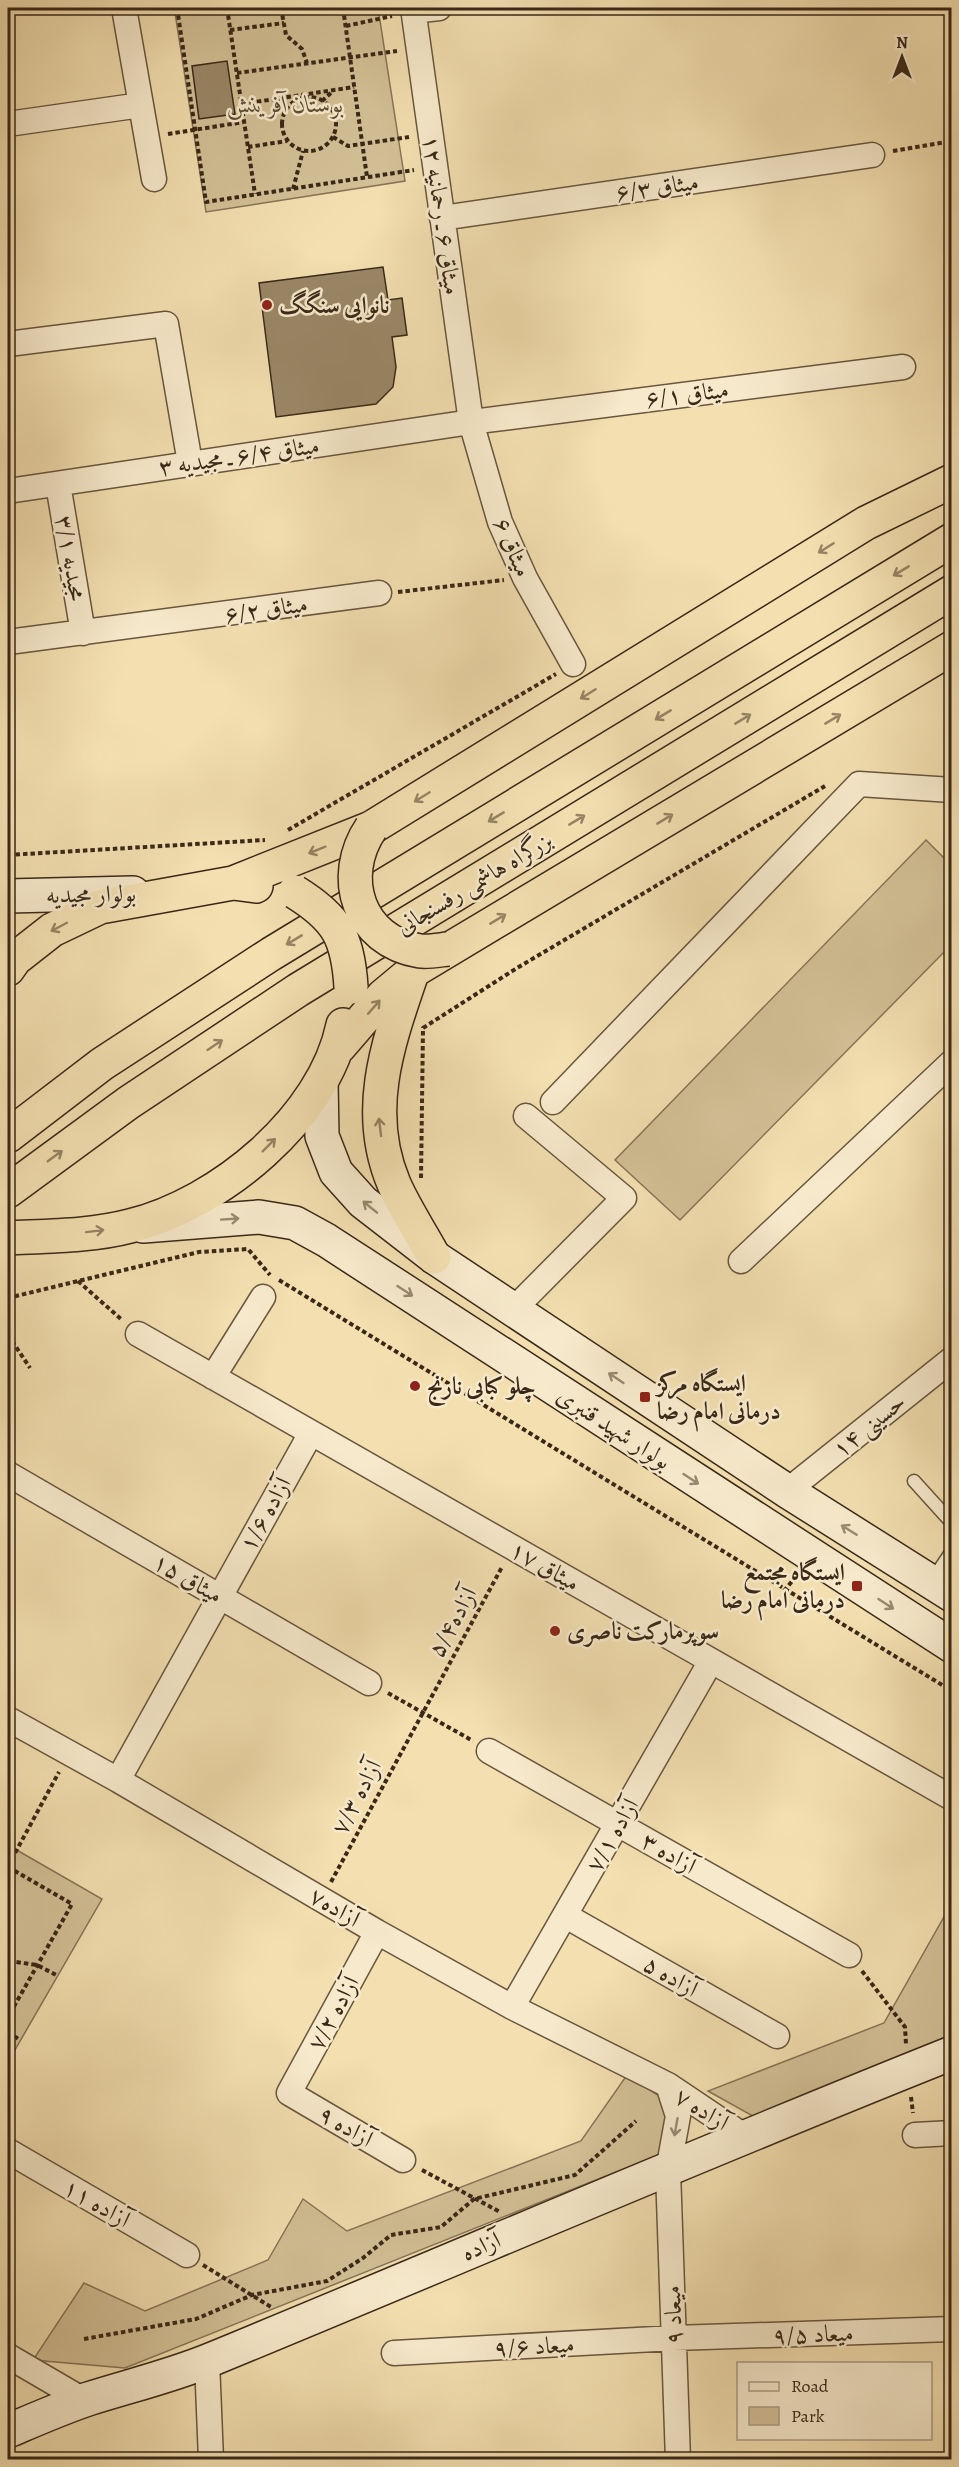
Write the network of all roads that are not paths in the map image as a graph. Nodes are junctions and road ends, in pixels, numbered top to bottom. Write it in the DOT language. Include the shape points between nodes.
graph roads {
  1 [pos="124,8"];
  2 [pos="439,8"];
  3 [pos="413,10"];
  4 [pos="141,105"];
  5 [pos="8,124"];
  6 [pos="872,155"];
  7 [pos="154,178"];
  8 [pos="442,218"];
  9 [pos="8,344"];
  10 [pos="903,367"];
  11 [pos="471,422"];
  12 [pos="190,463"];
  13 [pos="951,481"];
  14 [pos="58,484"];
  15 [pos="8,491"];
  16 [pos="951,540"];
  17 [pos="951,592"];
  18 [pos="380,594"];
  19 [pos="84,633"];
  20 [pos="8,642"];
  21 [pos="951,648"];
  22 [pos="573,664"];
  23 [pos="951,790"];
  24 [pos="371,828"];
  25 [pos="233,883"];
  26 [pos="174,892"];
  27 [pos="8,896"];
  28 [pos="448,949"];
  29 [pos="8,969"];
  30 [pos="413,971"];
  31 [pos="339,1047"];
  32 [pos="951,1062"];
  33 [pos="321,1082"];
  34 [pos="553,1102"];
  35 [pos="526,1116"];
  36 [pos="8,1136"];
  37 [pos="8,1191"];
  38 [pos="130,1227"];
  39 [pos="60,1236"];
  40 [pos="8,1238"];
  41 [pos="434,1257"];
  42 [pos="8,1260"];
  43 [pos="741,1261"];
  44 [pos="263,1297"];
  45 [pos="513,1310"];
  46 [pos="138,1334"];
  47 [pos="951,1359"];
  48 [pos="213,1377"];
  49 [pos="311,1433"];
  50 [pos="8,1474"];
  51 [pos="914,1481"];
  52 [pos="787,1491"];
  53 [pos="951,1523"];
  54 [pos="766,1528"];
  55 [pos="951,1551"];
  56 [pos="943,1589"];
  57 [pos="219,1596"];
  58 [pos="951,1646"];
  59 [pos="711,1661"];
  60 [pos="369,1683"];
  61 [pos="8,1719"];
  62 [pos="489,1751"];
  63 [pos="118,1780"];
  64 [pos="951,1798"];
  65 [pos="618,1824"];
  66 [pos="566,1916"];
  67 [pos="377,1932"];
  68 [pos="849,1955"];
  69 [pos="512,2007"];
  70 [pos="777,2036"];
  71 [pos="951,2053"];
  72 [pos="668,2085"];
  73 [pos="289,2093"];
  74 [pos="951,2133"];
  75 [pos="915,2135"];
  76 [pos="744,2136"];
  77 [pos="8,2151"];
  78 [pos="403,2160"];
  79 [pos="668,2171"];
  80 [pos="186,2255"];
  81 [pos="951,2329"];
  82 [pos="674,2338"];
  83 [pos="394,2353"];
  84 [pos="8,2356"];
  85 [pos="207,2361"];
  86 [pos="85,2401"];
  87 [pos="8,2431"];
  88 [pos="211,2460"];
  89 [pos="678,2460"];
  1 -- 4 [label="street"];
  2 -- 3 [label="street"];
  3 -- 8 [label="street, میثاق ۶ ـ رحمانیه ۱۲"];
  4 -- 5 [label="street"];
  4 -- 7 [label="street"];
  6 -- 8 [label="street, میثاق ۶/۳"];
  8 -- 11 [label="street, میثاق ۶ ـ رحمانیه ۱۲"];
  9 -- 12 [label="street" via="166,324"];
  10 -- 11 [label="street, میثاق ۶/۱"];
  11 -- 12 [label="street, میثاق ۶/۴ ـ مجیدیه ۳"];
  11 -- 22 [label="street, میثاق ۶" via="500,522 525,578"];
  12 -- 14 [label="street, میثاق ۶/۴ ـ مجیدیه ۳"];
  13 -- 24 [label="highway, one-way" via="866,523"];
  14 -- 15 [label="street, میثاق ۶/۴ ـ مجیدیه ۳"];
  14 -- 19 [label="street, مجیدیه ۳/۱"];
  16 -- 36 [label="highway, بزرگراه هاشمی رفسنجانی, one-way" via="271,954 102,1064"];
  37 -- 17 [label="highway, بزرگراه هاشمی رفسنجانی, one-way" via="128,1103 298,990"];
  18 -- 19 [label="street, میثاق ۶/۲"];
  19 -- 20 [label="street, میثاق ۶/۲"];
  28 -- 21 [label="highway, بزرگراه هاشمی رفسنجانی, one-way"];
  23 -- 34 [label="street" via="859,784"];
  24 -- 25 [label="highway, one-way"];
  24 -- 28 [label="highway, bridge" via="354,870 358,900 372,926 394,942 420,951"];
  25 -- 26 [label="highway"];
  25 -- 31 [label="highway, bridge" via="295,892 320,908 339,930 349,957 351,987"];
  26 -- 27 [label="main road, بولوار مجیدیه"];
  26 -- 29 [label="highway, one-way" via="100,907 52,930"];
  28 -- 30 [label="highway, بزرگراه هاشمی رفسنجانی"];
  31 -- 30 [label="highway, بزرگراه هاشمی رفسنجانی, one-way" via="383,996"];
  41 -- 30 [label="highway, one-way" via="394,1184 382,1143 379,1115 386,1052"];
  31 -- 33 [label="highway"];
  32 -- 43 [label="street"];
  38 -- 33 [label="highway, one-way" via="186,1207 236,1177 302,1110"];
  41 -- 33 [label="main road, بولوار شهید قنبری, one-way" via="363,1202 336,1172 322,1137"];
  35 -- 45 [label="street" via="624,1198"];
  39 -- 38 [label="highway, one-way"];
  38 -- 54 [label="main road, بولوار شهید قنبری, one-way" via="259,1216 295,1223"];
  39 -- 40 [label="highway"];
  39 -- 42 [label="highway"];
  41 -- 45 [label="main road, بولوار شهید قنبری"];
  44 -- 48 [label="street"];
  52 -- 45 [label="main road, بولوار شهید قنبری, one-way"];
  46 -- 48 [label="street, میثاق ۱۷"];
  47 -- 52 [label="street, حسینی ۱۴"];
  48 -- 49 [label="street, میثاق ۱۷"];
  49 -- 57 [label="street, آزاده ۱/۶"];
  49 -- 59 [label="street, میثاق ۱۷"];
  50 -- 57 [label="street, میثاق ۱۵"];
  51 -- 53 [label="lane"];
  52 -- 54 [label="main road"];
  56 -- 52 [label="main road, بولوار شهید قنبری, one-way"];
  54 -- 58 [label="main road, بولوار شهید قنبری, one-way"];
  55 -- 56 [label="lane" via="933,1579"];
  57 -- 60 [label="street, میثاق ۱۵"];
  57 -- 63 [label="street, آزاده ۱/۶"];
  59 -- 64 [label="street, میثاق ۱۷"];
  59 -- 65 [label="street, آزاده ۷/۱"];
  61 -- 63 [label="street, آزاده۷"];
  62 -- 65 [label="street, آزاده ۳"];
  63 -- 67 [label="street, آزاده۷"];
  65 -- 66 [label="street, آزاده ۷/۱"];
  65 -- 68 [label="street, آزاده ۳"];
  66 -- 69 [label="street, آزاده ۷/۱"];
  66 -- 70 [label="street, آزاده ۵"];
  67 -- 69 [label="street, آزاده۷"];
  67 -- 73 [label="street, آزاده ۷/۲"];
  69 -- 72 [label="street, آزاده۷"];
  71 -- 76 [label="main road, آزاده"];
  72 -- 76 [label="street, آزاده ۷"];
  72 -- 79 [label="street, آزاده ۷, one-way" via="678,2116"];
  73 -- 78 [label="street, آزاده ۹"];
  74 -- 75 [label="street"];
  76 -- 79 [label="main road, آزاده"];
  77 -- 80 [label="street, آزاده ۱۱"];
  79 -- 82 [label="street, میعاد ۹"];
  79 -- 85 [label="main road, آزاده"];
  81 -- 82 [label="street, میعاد ۹/۵"];
  82 -- 83 [label="street, میعاد ۹/۶"];
  82 -- 89 [label="street, میعاد ۹"];
  84 -- 86 [label="street"];
  85 -- 86 [label="main road, آزاده"];
  85 -- 88 [label="street"];
  86 -- 87 [label="main road, آزاده"];
}
